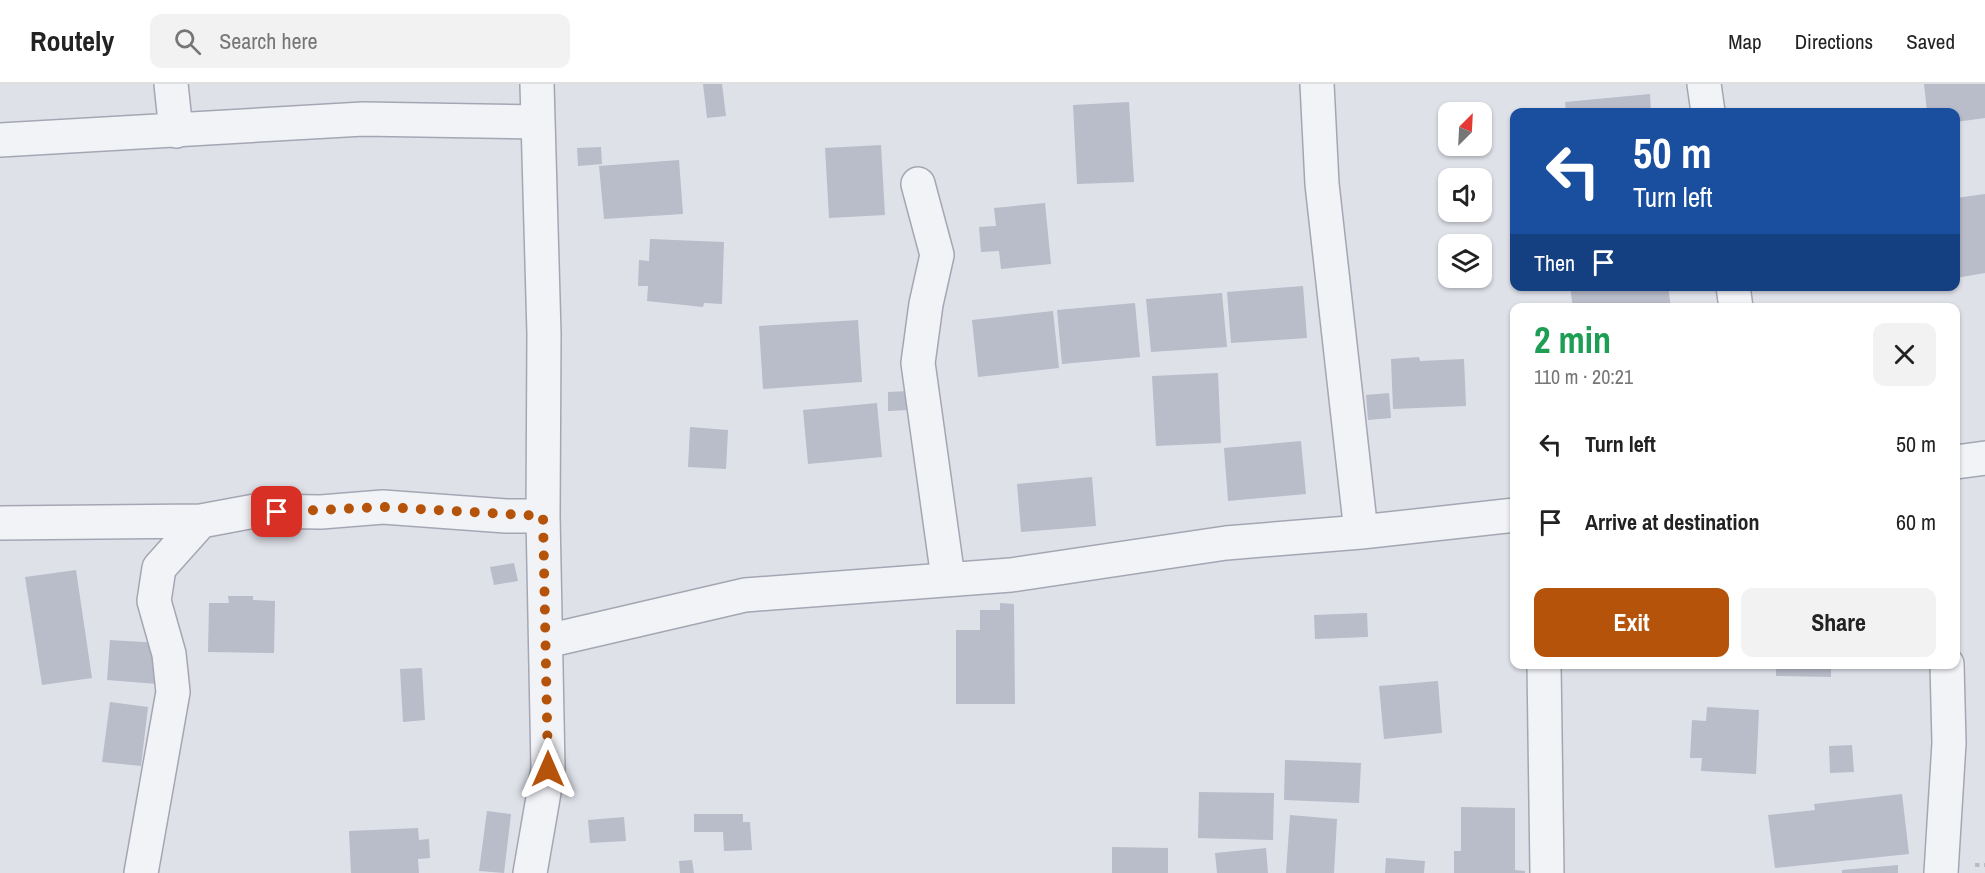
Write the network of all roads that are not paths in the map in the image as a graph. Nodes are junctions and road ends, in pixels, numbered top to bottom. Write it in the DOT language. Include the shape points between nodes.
graph roads {
  1 [pos="171,84"];
  2 [pos="537,84"];
  3 [pos="1317,84"];
  4 [pos="1704,84"];
  5 [pos="1707,108"];
  6 [pos="538,122"];
  7 [pos="176,131"];
  8 [pos="0,140"];
  9 [pos="918,184"];
  10 [pos="1985,458"];
  11 [pos="1960,461"];
  12 [pos="543,516"];
  13 [pos="1510,516"];
  14 [pos="201,521"];
  15 [pos="0,524"];
  16 [pos="1361,532"];
  17 [pos="948,578"];
  18 [pos="547,641"];
  19 [pos="1544,669"];
  20 [pos="1947,669"];
  21 [pos="141,873"];
  22 [pos="530,873"];
  23 [pos="1547,873"];
  24 [pos="1941,873"];
  1 -- 7 [label="street"];
  2 -- 6 [label="street"];
  3 -- 16 [label="street" via="1322,184"];
  4 -- 5 [label="street"];
  6 -- 7 [label="street" via="363,119"];
  6 -- 12 [label="street" via="544,334"];
  7 -- 8 [label="street"];
  9 -- 17 [label="street" via="937,255 918,363"];
  10 -- 11 [label="street"];
  12 -- 14 [label="street" via="383,507 321,512 255,511"];
  12 -- 18 [label="street"];
  13 -- 16 [label="street"];
  14 -- 15 [label="street"];
  14 -- 21 [label="street" via="159,568 154,601 169,654 173,692"];
  16 -- 17 [label="street" via="1226,543 1011,575"];
  17 -- 18 [label="street" via="745,595"];
  18 -- 22 [label="street" via="548,769"];
  19 -- 23 [label="street"];
  20 -- 24 [label="street" via="1949,743"];
}
